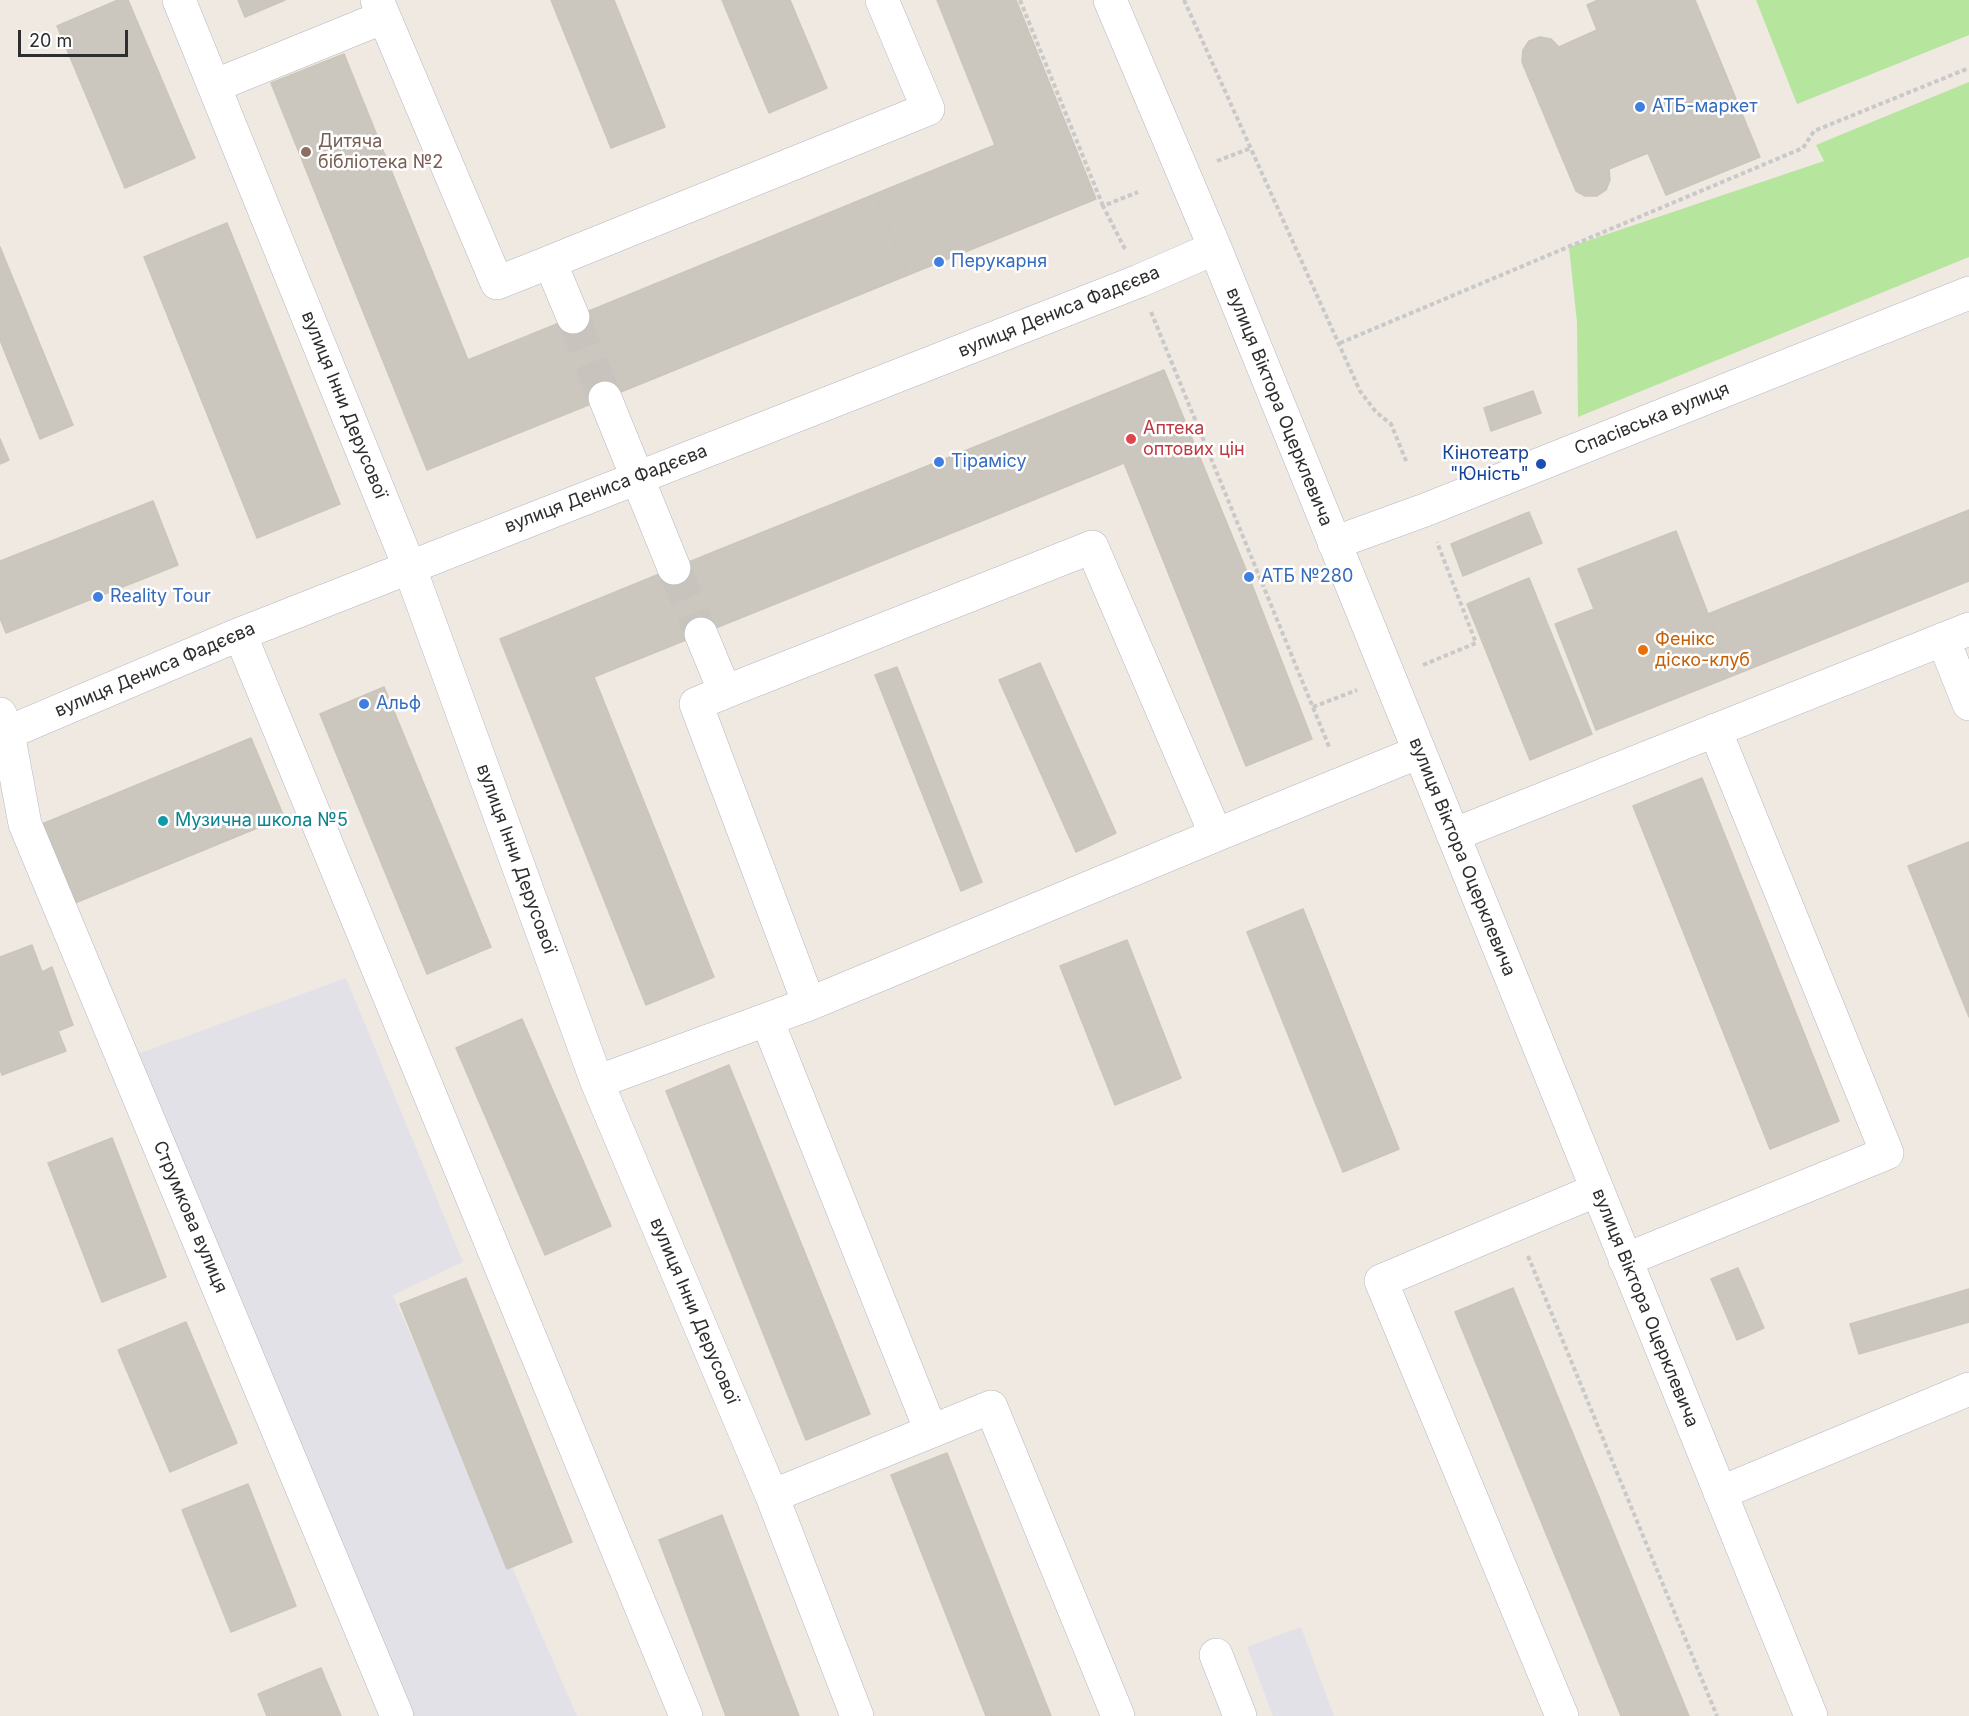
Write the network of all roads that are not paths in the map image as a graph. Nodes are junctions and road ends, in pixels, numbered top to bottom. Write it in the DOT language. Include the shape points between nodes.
graph roads {
  1 [pos="179,0"];
  2 [pos="882,0"];
  3 [pos="1115,2"];
  4 [pos="381,9"];
  5 [pos="214,86"];
  6 [pos="1215,248"];
  7 [pos="550,262"];
  8 [pos="1969,293"];
  9 [pos="573,317"];
  10 [pos="605,398"];
  11 [pos="637,477"];
  12 [pos="1334,543"];
  13 [pos="409,566"];
  14 [pos="674,568"];
  15 [pos="240,634"];
  16 [pos="701,634"];
  17 [pos="1956,634"];
  18 [pos="725,692"];
  19 [pos="1969,704"];
  20 [pos="3,727"];
  21 [pos="1715,730"];
  22 [pos="1419,752"];
  23 [pos="1216,834"];
  24 [pos="1453,835"];
  25 [pos="809,1004"];
  26 [pos="767,1020"];
  27 [pos="597,1082"];
  28 [pos="1597,1190"];
  29 [pos="1626,1260"];
  30 [pos="1969,1389"];
  31 [pos="931,1431"];
  32 [pos="1720,1493"];
  33 [pos="772,1496"];
  34 [pos="1216,1655"];
  35 [pos="397,1716"];
  36 [pos="686,1716"];
  37 [pos="857,1716"];
  38 [pos="1118,1716"];
  39 [pos="1240,1716"];
  40 [pos="1562,1716"];
  41 [pos="1811,1716"];
  1 -- 5 [label="street, вулиця Інни Дерусової"];
  2 -- 7 [label="street" via="928,109"];
  3 -- 6 [label="street, вулиця Віктора Оцерклевича"];
  4 -- 5 [label="street"];
  4 -- 7 [label="street" via="497,283"];
  5 -- 13 [label="street, вулиця Інни Дерусової"];
  6 -- 11 [label="street, вулиця Дениса Фадєєва"];
  6 -- 12 [label="street, вулиця Віктора Оцерклевича"];
  7 -- 9 [label="street"];
  8 -- 12 [label="street, Спасівська вулиця"];
  10 -- 11 [label="street"];
  11 -- 13 [label="street, вулиця Дениса Фадєєва"];
  11 -- 14 [label="street"];
  12 -- 22 [label="street, вулиця Віктора Оцерклевича"];
  13 -- 15 [label="street, вулиця Дениса Фадєєва"];
  13 -- 27 [label="street, вулиця Інни Дерусової"];
  15 -- 20 [label="street, вулиця Дениса Фадєєва"];
  15 -- 36 [label="street"];
  16 -- 18 [label="street"];
  17 -- 19 [label="street"];
  17 -- 21 [label="street"];
  18 -- 23 [label="street" via="1092,547"];
  18 -- 25 [label="street" via="696,704"];
  20 -- 35 [label="street, Струмкова вулиця" via="25,824"];
  21 -- 24 [label="street"];
  21 -- 29 [label="street" via="1887,1153"];
  22 -- 23 [label="street"];
  22 -- 24 [label="street, вулиця Віктора Оцерклевича"];
  23 -- 25 [label="street"];
  24 -- 28 [label="street, вулиця Віктора Оцерклевича"];
  25 -- 26 [label="street"];
  26 -- 27 [label="street"];
  26 -- 31 [label="street"];
  27 -- 33 [label="street, вулиця Інни Дерусової"];
  28 -- 29 [label="street, вулиця Віктора Оцерклевича"];
  28 -- 40 [label="street" via="1381,1281"];
  29 -- 32 [label="street, вулиця Віктора Оцерклевича"];
  30 -- 32 [label="street"];
  31 -- 33 [label="street"];
  31 -- 38 [label="street" via="991,1407"];
  32 -- 41 [label="street, вулиця Віктора Оцерклевича"];
  33 -- 37 [label="street, вулиця Інни Дерусової"];
  34 -- 39 [label="street"];
}
